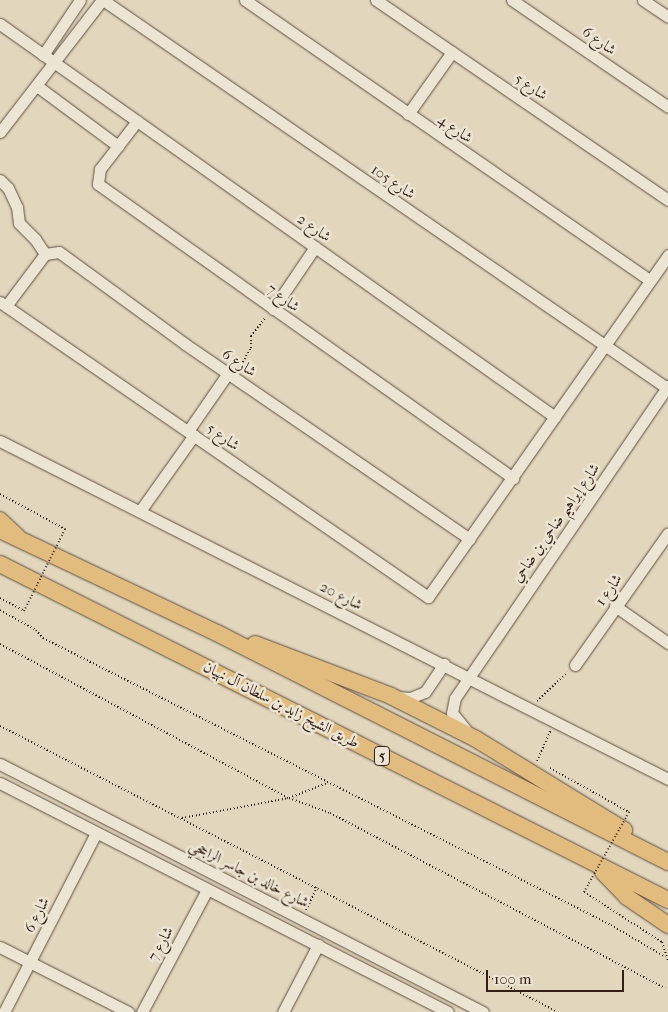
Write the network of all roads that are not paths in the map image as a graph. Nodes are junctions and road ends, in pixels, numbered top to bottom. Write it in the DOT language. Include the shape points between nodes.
graph roads {
  1 [pos="80,0"];
  2 [pos="102,0"];
  3 [pos="245,0"];
  4 [pos="376,0"];
  5 [pos="512,0"];
  6 [pos="643,0"];
  7 [pos="668,17"];
  8 [pos="0,24"];
  9 [pos="452,52"];
  10 [pos="43,55"];
  11 [pos="55,63"];
  12 [pos="36,86"];
  13 [pos="668,107"];
  14 [pos="408,114"];
  15 [pos="137,121"];
  16 [pos="0,132"];
  17 [pos="118,146"];
  18 [pos="0,180"];
  19 [pos="668,200"];
  20 [pos="315,247"];
  21 [pos="45,254"];
  22 [pos="668,255"];
  23 [pos="650,280"];
  24 [pos="3,304"];
  25 [pos="273,309"];
  26 [pos="606,345"];
  27 [pos="231,375"];
  28 [pos="668,387"];
  29 [pos="555,417"];
  30 [pos="191,433"];
  31 [pos="0,441"];
  32 [pos="513,478"];
  33 [pos="140,512"];
  34 [pos="0,519"];
  35 [pos="0,530"];
  36 [pos="668,533"];
  37 [pos="470,539"];
  38 [pos="23,542"];
  39 [pos="664,546"];
  40 [pos="0,564"];
  41 [pos="615,606"];
  42 [pos="217,633"];
  43 [pos="668,643"];
  44 [pos="444,664"];
  45 [pos="576,665"];
  46 [pos="468,676"];
  47 [pos="391,696"];
  48 [pos="476,739"];
  49 [pos="0,764"];
  50 [pos="668,779"];
  51 [pos="0,783"];
  52 [pos="96,832"];
  53 [pos="148,840"];
  54 [pos="175,853"];
  55 [pos="140,855"];
  56 [pos="591,860"];
  57 [pos="668,861"];
  58 [pos="165,868"];
  59 [pos="207,890"];
  60 [pos="668,900"];
  61 [pos="668,925"];
  62 [pos="318,945"];
  63 [pos="0,947"];
  64 [pos="30,962"];
  65 [pos="425,1007"];
  66 [pos="4,1012"];
  67 [pos="128,1012"];
  68 [pos="142,1012"];
  69 [pos="283,1012"];
  70 [pos="448,1012"];
  71 [pos="483,1012"];
  1 -- 10 [label="street"];
  2 -- 11 [label="street"];
  2 -- 26 [label="street, شارع 105"];
  3 -- 14 [label="street, شارع 4"];
  4 -- 9 [label="street, شارع 5"];
  5 -- 13 [label="street, شارع 6"];
  6 -- 7 [label="street"];
  8 -- 10 [label="street, شارع 2"];
  9 -- 14 [label="street"];
  9 -- 19 [label="street, شارع 5"];
  10 -- 11 [label="street, شارع 2"];
  11 -- 12 [label="street"];
  11 -- 15 [label="street, شارع 2"];
  12 -- 16 [label="street"];
  12 -- 17 [label="street"];
  14 -- 23 [label="street, شارع 4"];
  15 -- 17 [label="street, شارع 7"];
  15 -- 20 [label="street, شارع 2"];
  17 -- 25 [label="street, شارع 7" via="100,169 98,184"];
  18 -- 21 [label="street" via="17,207 20,224 36,239"];
  20 -- 25 [label="street"];
  20 -- 29 [label="street, شارع 2"];
  21 -- 24 [label="street"];
  21 -- 27 [label="street, شارع 6" via="59,252"];
  22 -- 23 [label="street"];
  23 -- 26 [label="street"];
  24 -- 30 [label="street, شارع 5"];
  25 -- 32 [label="street, شارع 7"];
  26 -- 28 [label="street, شارع 105"];
  26 -- 29 [label="street"];
  27 -- 30 [label="street"];
  27 -- 37 [label="street, شارع 6"];
  28 -- 46 [label="street, شارع إبراهيم ضاحي بن ضاحي"];
  29 -- 32 [label="street"];
  30 -- 33 [label="street"];
  30 -- 37 [label="street, شارع 5" via="428,597"];
  31 -- 33 [label="street, شارع 20"];
  32 -- 37 [label="street"];
  33 -- 44 [label="street, شارع 20"];
  34 -- 38 [label="main road"];
  35 -- 38 [label="highway, 5"];
  36 -- 39 [label="street, شارع 1"];
  38 -- 42 [label="highway, 5"];
  39 -- 41 [label="street, شارع 1"];
  40 -- 56 [label="highway, طريق الشيخ زايد بن سلطان آل نهيان / 5"];
  41 -- 43 [label="street"];
  41 -- 45 [label="street, شارع 1"];
  42 -- 47 [label="highway" via="277,650"];
  42 -- 57 [label="highway, 5"];
  44 -- 46 [label="street, شارع 20"];
  44 -- 47 [label="street" via="425,692 410,698"];
  46 -- 48 [label="street, شارع إبراهيم ضاحي بن ضاحي" via="454,698 452,712"];
  46 -- 50 [label="street, شارع 20"];
  47 -- 48 [label="highway"];
  48 -- 57 [label="highway"];
  49 -- 53 [label="street, شارع خالد بن جاسر الراجحي"];
  51 -- 52 [label="street"];
  52 -- 55 [label="street"];
  52 -- 64 [label="street, شارع 6"];
  53 -- 54 [label="street, شارع خالد بن جاسر الراجحي"];
  53 -- 55 [label="street"];
  54 -- 58 [label="street" via="166,858"];
  54 -- 71 [label="street, شارع خالد بن جاسر الراجحي"];
  55 -- 58 [label="street"];
  56 -- 60 [label="highway, طريق الشيخ زايد بن سلطان آل نهيان / 5"];
  56 -- 61 [label="highway" via="627,897"];
  58 -- 59 [label="street"];
  59 -- 62 [label="street"];
  59 -- 68 [label="street, شارع 7"];
  62 -- 65 [label="street"];
  62 -- 69 [label="street"];
  63 -- 64 [label="street"];
  64 -- 66 [label="street, شارع 6"];
  64 -- 67 [label="street"];
  65 -- 70 [label="street"];
}
